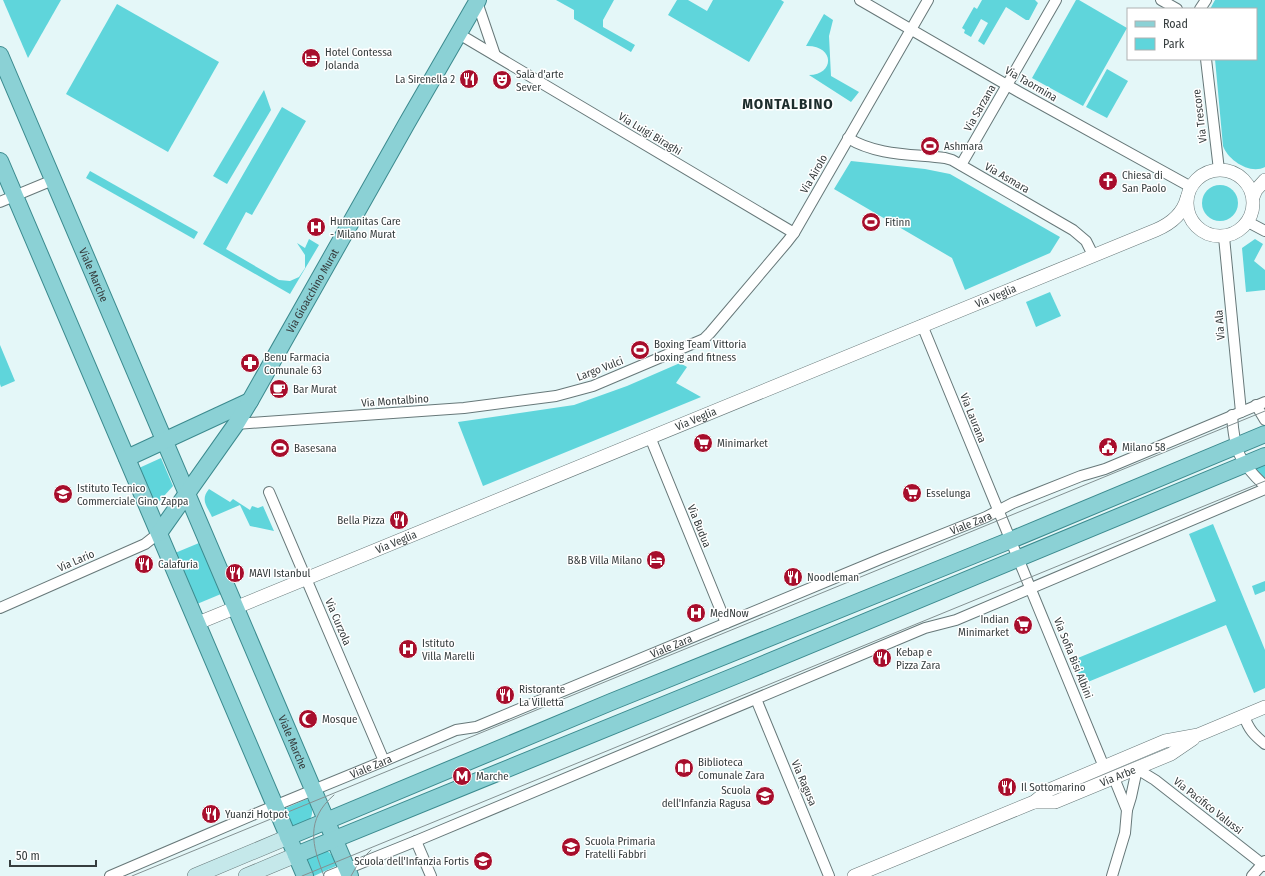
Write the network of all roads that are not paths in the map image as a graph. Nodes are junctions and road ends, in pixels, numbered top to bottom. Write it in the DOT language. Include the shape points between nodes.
graph roads {
  1 [pos="860,0"];
  2 [pos="928,0"];
  3 [pos="1056,0"];
  4 [pos="1161,0"];
  5 [pos="478,1"];
  6 [pos="1175,8"];
  7 [pos="912,30"];
  8 [pos="459,34"];
  9 [pos="495,55"];
  10 [pos="0,57"];
  11 [pos="1206,60"];
  12 [pos="1008,85"];
  13 [pos="848,138"];
  14 [pos="0,161"];
  15 [pos="961,165"];
  16 [pos="1219,170"];
  17 [pos="53,180"];
  18 [pos="1245,181"];
  19 [pos="1264,181"];
  20 [pos="1189,193"];
  21 [pos="15,196"];
  22 [pos="1253,197"];
  23 [pos="0,202"];
  24 [pos="1248,222"];
  25 [pos="1156,230"];
  26 [pos="1265,231"];
  27 [pos="1203,232"];
  28 [pos="794,233"];
  29 [pos="1224,236"];
  30 [pos="1093,255"];
  31 [pos="922,325"];
  32 [pos="697,343"];
  33 [pos="556,396"];
  34 [pos="250,401"];
  35 [pos="1260,404"];
  36 [pos="1236,413"];
  37 [pos="1265,420"];
  38 [pos="236,424"];
  39 [pos="1265,434"];
  40 [pos="650,437"];
  41 [pos="164,442"];
  42 [pos="1236,446"];
  43 [pos="1265,456"];
  44 [pos="127,458"];
  45 [pos="1244,464"];
  46 [pos="1265,488"];
  47 [pos="269,492"];
  48 [pos="187,494"];
  49 [pos="1000,514"];
  50 [pos="159,534"];
  51 [pos="1011,540"];
  52 [pos="1018,558"];
  53 [pos="306,578"];
  54 [pos="1031,588"];
  55 [pos="0,608"];
  56 [pos="236,608"];
  57 [pos="198,623"];
  58 [pos="726,623"];
  59 [pos="756,699"];
  60 [pos="1265,707"];
  61 [pos="1244,716"];
  62 [pos="1198,735"];
  63 [pos="1265,744"];
  64 [pos="384,761"];
  65 [pos="1104,767"];
  66 [pos="1137,769"];
  67 [pos="1114,778"];
  68 [pos="313,790"];
  69 [pos="1034,802"];
  70 [pos="275,805"];
  71 [pos="1127,810"];
  72 [pos="327,821"];
  73 [pos="288,837"];
  74 [pos="334,839"];
  75 [pos="416,841"];
  76 [pos="296,855"];
  77 [pos="1264,863"];
  78 [pos="348,872"];
  79 [pos="870,873"];
  80 [pos="110,876"];
  81 [pos="195,876"];
  82 [pos="246,876"];
  83 [pos="305,876"];
  84 [pos="329,876"];
  85 [pos="431,876"];
  86 [pos="829,876"];
  87 [pos="854,876"];
  88 [pos="1112,876"];
  89 [pos="1252,876"];
  1 -- 7 [label="street, Via Taormina"];
  2 -- 7 [label="street, Via Airolo"];
  3 -- 12 [label="street, Via Sarzana"];
  4 -- 6 [label="street"];
  5 -- 8 [label="main road, Via Gioacchino Murat"];
  5 -- 9 [label="street"];
  7 -- 12 [label="street, Via Taormina"];
  7 -- 13 [label="street, Via Airolo"];
  8 -- 9 [label="street, Via Luigi Biraghi"];
  8 -- 34 [label="main road, Via Gioacchino Murat"];
  9 -- 28 [label="street, Via Luigi Biraghi"];
  10 -- 17 [label="main road, Viale Marche"];
  11 -- 16 [label="street, Via Trescore"];
  12 -- 15 [label="street, Via Sarzana"];
  12 -- 20 [label="street, Via Taormina"];
  13 -- 15 [label="street, Via Asmara" via="874,150 945,158"];
  13 -- 28 [label="street, Via Airolo"];
  14 -- 21 [label="main road"];
  15 -- 30 [label="street, Via Asmara" via="1073,230 1086,241"];
  16 -- 18 [label="street" via="1229,171"];
  16 -- 20 [label="street" via="1203,174 1196,180"];
  17 -- 21 [label="street"];
  17 -- 41 [label="main road, Viale Marche"];
  18 -- 19 [label="street"];
  18 -- 22 [label="street"];
  19 -- 22 [label="street"];
  20 -- 25 [label="street, Via Veglia" via="1184,207 1166,225"];
  20 -- 27 [label="street" via="1189,216"];
  21 -- 23 [label="street"];
  21 -- 44 [label="main road"];
  22 -- 24 [label="street" via="1252,214"];
  24 -- 26 [label="street"];
  24 -- 29 [label="street" via="1238,232"];
  25 -- 27 [label="street, Via Veglia" via="1183,224"];
  25 -- 30 [label="street, Via Veglia"];
  27 -- 29 [label="street" via="1213,236"];
  28 -- 32 [label="street, Via Airolo" via="710,333"];
  29 -- 36 [label="street, Via Ala"];
  30 -- 31 [label="street, Via Veglia"];
  31 -- 40 [label="street, Via Veglia"];
  31 -- 49 [label="street, Via Laurana"];
  32 -- 33 [label="street, Largo Vulci" via="593,386"];
  33 -- 38 [label="street, Via Montalbino" via="464,408"];
  34 -- 38 [label="main road, Via Gioacchino Murat"];
  34 -- 41 [label="main road"];
  35 -- 36 [label="street, Viale Zara"];
  35 -- 37 [label="street, Viale Zara"];
  36 -- 42 [label="street"];
  36 -- 49 [label="street, Viale Zara" via="1105,469 1080,476"];
  38 -- 48 [label="main road, Via Gioacchino Murat"];
  39 -- 42 [label="main road"];
  40 -- 53 [label="street, Via Veglia"];
  40 -- 58 [label="street, Via Budua"];
  41 -- 44 [label="main road"];
  41 -- 48 [label="main road, Viale Marche"];
  42 -- 45 [label="street"];
  42 -- 51 [label="main road"];
  43 -- 45 [label="main road"];
  44 -- 50 [label="main road"];
  45 -- 46 [label="street"];
  45 -- 52 [label="main road"];
  46 -- 54 [label="street"];
  47 -- 53 [label="street, Via Curzola"];
  48 -- 50 [label="main road"];
  48 -- 56 [label="main road, Viale Marche"];
  49 -- 51 [label="street, Viale Zara"];
  49 -- 58 [label="street, Viale Zara" via="986,517"];
  50 -- 55 [label="street, Via Lario" via="145,544"];
  50 -- 57 [label="main road"];
  51 -- 52 [label="street, Viale Zara"];
  51 -- 72 [label="main road"];
  52 -- 54 [label="street, Via Sofia Bisi Albini"];
  52 -- 74 [label="main road"];
  53 -- 56 [label="street, Via Veglia"];
  53 -- 64 [label="street, Via Curzola"];
  54 -- 59 [label="street" via="956,620 925,628"];
  54 -- 65 [label="street, Via Sofia Bisi Albini"];
  56 -- 57 [label="street"];
  56 -- 68 [label="main road, Viale Marche"];
  57 -- 70 [label="main road"];
  58 -- 64 [label="street, Viale Zara" via="476,727 456,730"];
  59 -- 75 [label="street"];
  59 -- 86 [label="street, Via Ragusa"];
  60 -- 61 [label="street, Via Arbe"];
  61 -- 62 [label="street, Via Arbe"];
  61 -- 63 [label="street" via="1252,733"];
  62 -- 65 [label="street, Via Arbe" via="1165,742"];
  62 -- 66 [label="street, Via Arbe" via="1171,754"];
  64 -- 68 [label="street, Viale Zara"];
  65 -- 69 [label="street, Via Arbe" via="1049,790"];
  66 -- 67 [label="street, Via Arbe"];
  66 -- 71 [label="street"];
  66 -- 77 [label="street, Via Pacifico Valussi"];
  67 -- 69 [label="street, Via Arbe" via="1055,802"];
  67 -- 71 [label="street"];
  68 -- 70 [label="street, Viale Zara"];
  68 -- 72 [label="main road, Viale Marche"];
  69 -- 79 [label="street, Via Arbe"];
  70 -- 73 [label="main road"];
  70 -- 80 [label="street, Viale Zara"];
  71 -- 88 [label="street" via="1125,833"];
  72 -- 73 [label="main road"];
  72 -- 74 [label="main road, Viale Marche"];
  73 -- 76 [label="main road"];
  73 -- 81 [label="main road"];
  74 -- 76 [label="main road"];
  74 -- 78 [label="main road, Viale Marche"];
  75 -- 78 [label="street"];
  75 -- 85 [label="street"];
  76 -- 82 [label="main road"];
  76 -- 83 [label="main road"];
  77 -- 89 [label="street"];
  78 -- 84 [label="street"];
  79 -- 87 [label="street, Via Arbe"];
}
